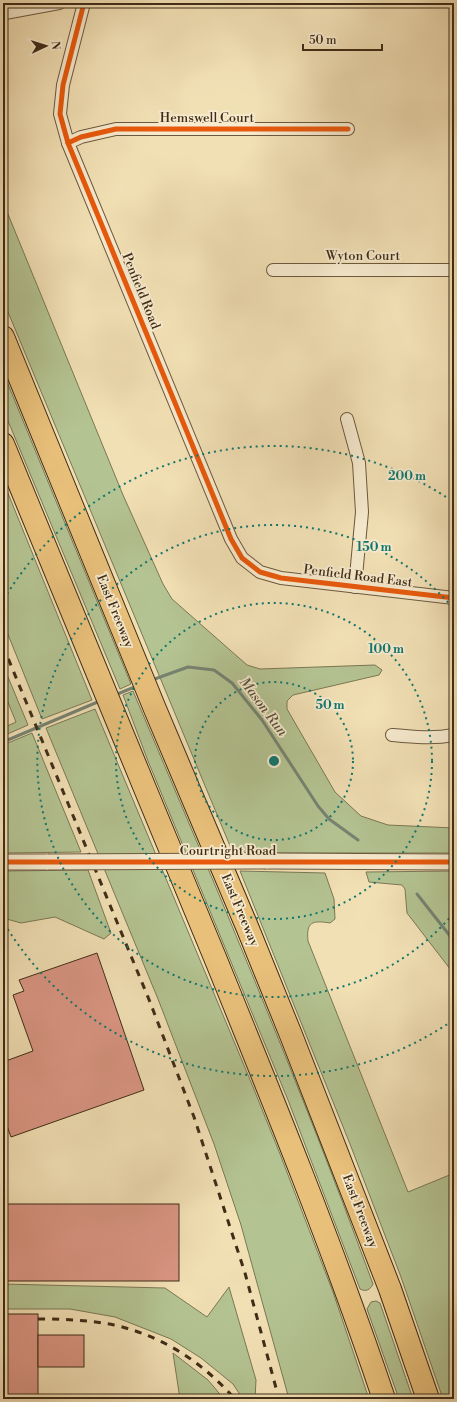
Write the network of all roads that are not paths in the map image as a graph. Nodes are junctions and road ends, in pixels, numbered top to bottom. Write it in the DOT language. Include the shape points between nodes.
graph roads {
  1 [pos="59,3"];
  2 [pos="84,3"];
  3 [pos="6,13"];
  4 [pos="348,129"];
  5 [pos="68,143"];
  6 [pos="273,270"];
  7 [pos="454,270"];
  8 [pos="3,337"];
  9 [pos="347,419"];
  10 [pos="3,444"];
  11 [pos="260,572"];
  12 [pos="355,587"];
  13 [pos="454,598"];
  14 [pos="454,734"];
  15 [pos="392,735"];
  16 [pos="3,862"];
  17 [pos="454,862"];
  18 [pos="384,1399"];
  19 [pos="428,1399"];
  1 -- 3 [label="street"];
  2 -- 5 [label="street, Penfield Road" via="63,85 60,114"];
  4 -- 5 [label="street, Hemswell Court" via="116,129 81,137"];
  5 -- 11 [label="street, Penfield Road" via="231,539 242,558"];
  6 -- 7 [label="street, Wyton Court"];
  8 -- 19 [label="highway, East Freeway" via="297,1049 387,1282"];
  9 -- 12 [label="street" via="359,463 362,512"];
  10 -- 18 [label="highway" via="309,1190"];
  11 -- 12 [label="street, Penfield Road East" via="281,578"];
  12 -- 13 [label="street, Penfield Road East"];
  14 -- 15 [label="street" via="421,738"];
  16 -- 17 [label="street, Courtright Road, bridge"];
}
